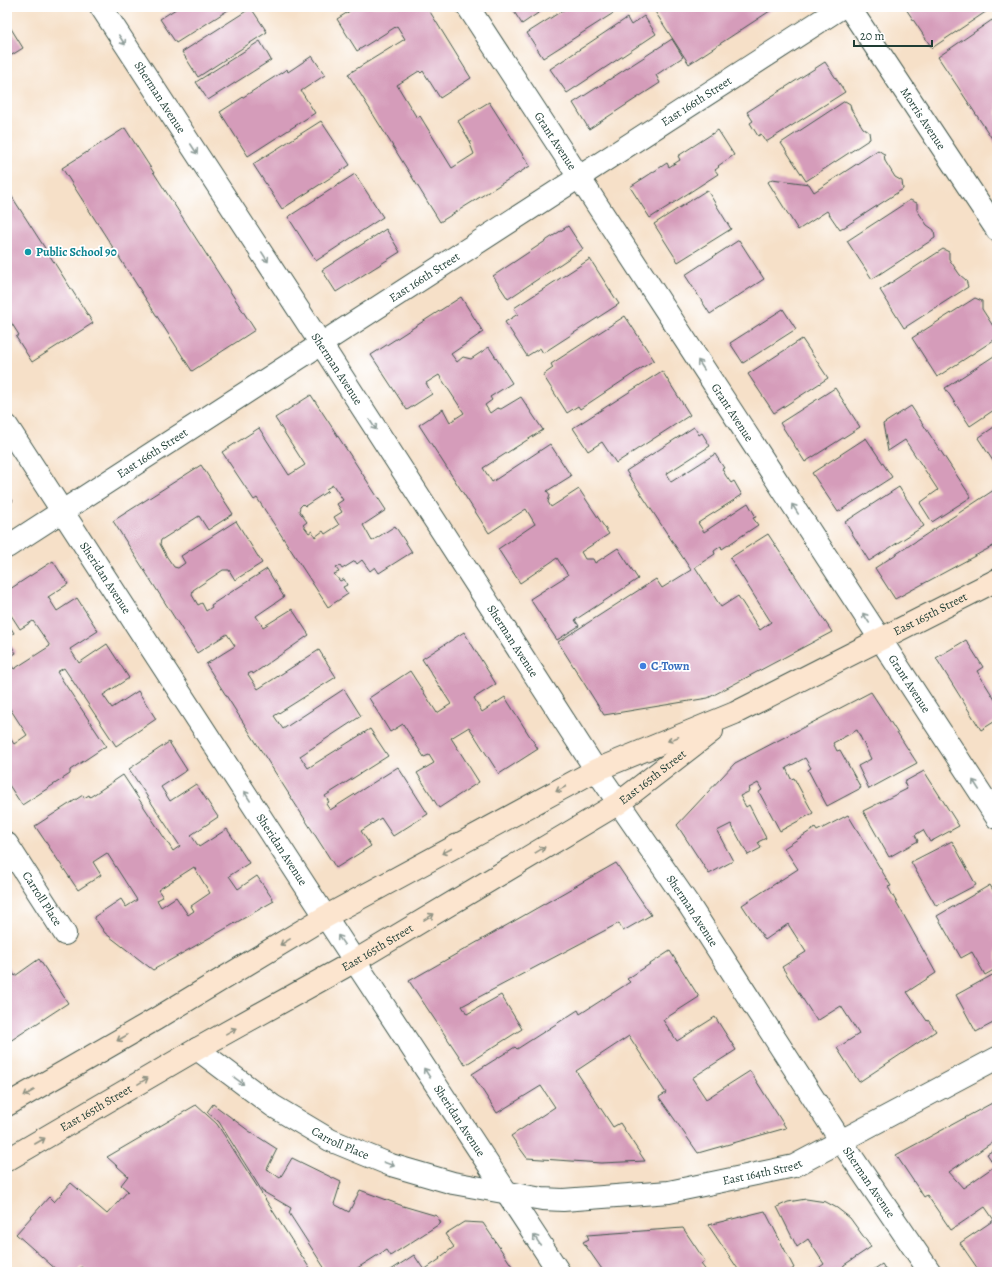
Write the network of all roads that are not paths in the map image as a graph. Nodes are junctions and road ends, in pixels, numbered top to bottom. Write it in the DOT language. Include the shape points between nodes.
graph roads {
  1 [pos="101,7"];
  2 [pos="468,7"];
  3 [pos="842,7"];
  4 [pos="849,7"];
  5 [pos="578,177"];
  6 [pos="997,230"];
  7 [pos="321,344"];
  8 [pos="7,426"];
  9 [pos="62,511"];
  10 [pos="7,547"];
  11 [pos="997,580"];
  12 [pos="880,640"];
  13 [pos="735,713"];
  14 [pos="596,770"];
  15 [pos="619,803"];
  16 [pos="997,818"];
  17 [pos="7,844"];
  18 [pos="325,917"];
  19 [pos="65,934"];
  20 [pos="355,961"];
  21 [pos="197,1049"];
  22 [pos="997,1058"];
  23 [pos="7,1105"];
  24 [pos="841,1141"];
  25 [pos="7,1160"];
  26 [pos="504,1191"];
  27 [pos="559,1272"];
  28 [pos="930,1272"];
  1 -- 7 [label="street, Sherman Avenue, one-way"];
  2 -- 5 [label="street, Grant Avenue"];
  3 -- 5 [label="street, East 166th Street"];
  4 -- 6 [label="street, Morris Avenue"];
  5 -- 7 [label="street, East 166th Street"];
  12 -- 5 [label="street, Grant Avenue, one-way"];
  7 -- 9 [label="street, East 166th Street"];
  7 -- 14 [label="street, Sherman Avenue, one-way"];
  8 -- 9 [label="street, Sheridan Avenue"];
  9 -- 10 [label="street, East 166th Street"];
  18 -- 9 [label="street, Sheridan Avenue, one-way"];
  11 -- 12 [label="street, East 165th Street"];
  12 -- 13 [label="street, East 165th Street"];
  16 -- 12 [label="street, Grant Avenue, one-way"];
  13 -- 14 [label="street, East 165th Street, one-way"];
  13 -- 15 [label="street, East 165th Street"];
  14 -- 15 [label="street, Sherman Avenue"];
  14 -- 18 [label="street, East 165th Street, one-way"];
  20 -- 15 [label="street, East 165th Street, one-way"];
  15 -- 24 [label="street, Sherman Avenue" via="689,904"];
  17 -- 19 [label="street, Carroll Place"];
  20 -- 18 [label="street, Sheridan Avenue, one-way"];
  18 -- 23 [label="street, East 165th Street, one-way"];
  21 -- 20 [label="street, East 165th Street, one-way"];
  26 -- 20 [label="street, Sheridan Avenue, one-way"];
  25 -- 21 [label="street, East 165th Street, one-way"];
  21 -- 26 [label="street, Carroll Place, one-way" via="273,1106 330,1140 391,1165 467,1186"];
  22 -- 24 [label="street, East 164th Street"];
  24 -- 26 [label="street, East 164th Street" via="794,1166 669,1192 564,1200 542,1199"];
  24 -- 28 [label="street, Sherman Avenue"];
  27 -- 26 [label="street, Sheridan Avenue, one-way"];
}
